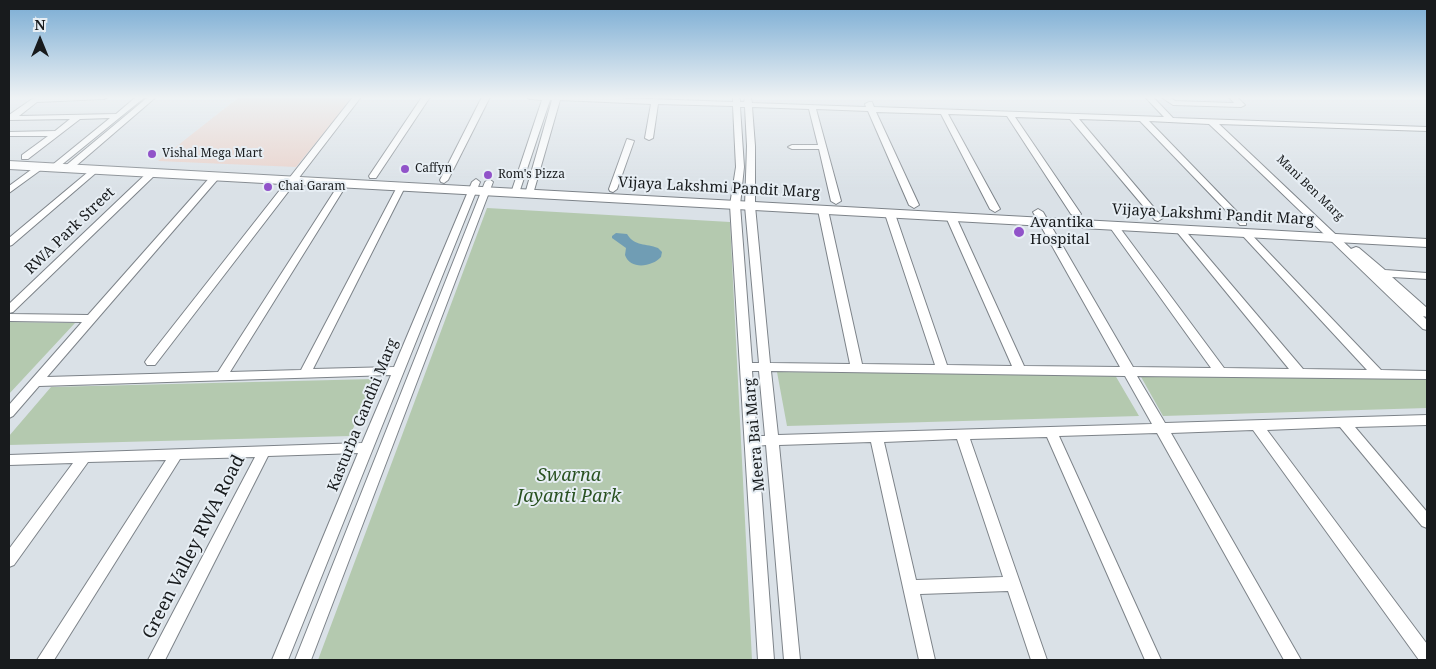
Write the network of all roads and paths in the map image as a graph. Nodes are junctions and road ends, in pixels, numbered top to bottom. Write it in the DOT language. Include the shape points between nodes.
graph roads {
  1 [pos="63,128"];
  2 [pos="104,128"];
  3 [pos="112,128"];
  4 [pos="332,128"];
  5 [pos="405,128"];
  6 [pos="470,128"];
  7 [pos="540,128"];
  8 [pos="545,128"];
  9 [pos="651,128"];
  10 [pos="738,128"];
  11 [pos="750,128"];
  12 [pos="817,128"];
  13 [pos="881,128"];
  14 [pos="952,128"];
  15 [pos="1019,128"];
  16 [pos="1082,128"];
  17 [pos="1151,128"];
  18 [pos="1227,128"];
  19 [pos="56,133"];
  20 [pos="9,134"];
  21 [pos="649,138"];
  22 [pos="630,141"];
  23 [pos="792,147"];
  24 [pos="822,147"];
  25 [pos="9,157"];
  26 [pos="25,158"];
  27 [pos="66,164"];
  28 [pos="9,166"];
  29 [pos="39,167"];
  30 [pos="94,170"];
  31 [pos="152,173"];
  32 [pos="293,176"];
  33 [pos="373,176"];
  34 [pos="215,177"];
  35 [pos="444,180"];
  36 [pos="343,184"];
  37 [pos="401,187"];
  38 [pos="481,187"];
  39 [pos="516,188"];
  40 [pos="530,189"];
  41 [pos="613,189"];
  42 [pos="9,190"];
  43 [pos="744,201"];
  44 [pos="836,201"];
  45 [pos="914,205"];
  46 [pos="823,210"];
  47 [pos="995,210"];
  48 [pos="890,214"];
  49 [pos="1076,214"];
  50 [pos="951,217"];
  51 [pos="1040,217"];
  52 [pos="1158,218"];
  53 [pos="1114,226"];
  54 [pos="1244,228"];
  55 [pos="1180,230"];
  56 [pos="1334,232"];
  57 [pos="1427,232"];
  58 [pos="9,243"];
  59 [pos="1427,243"];
  60 [pos="1368,272"];
  61 [pos="1381,273"];
  62 [pos="1427,276"];
  63 [pos="9,310"];
  64 [pos="1427,314"];
  65 [pos="9,316"];
  66 [pos="91,319"];
  67 [pos="1427,326"];
  68 [pos="151,362"];
  69 [pos="746,367"];
  70 [pos="766,367"];
  71 [pos="857,368"];
  72 [pos="942,369"];
  73 [pos="1020,370"];
  74 [pos="399,371"];
  75 [pos="1128,371"];
  76 [pos="1220,372"];
  77 [pos="1299,373"];
  78 [pos="304,374"];
  79 [pos="1378,374"];
  80 [pos="1427,375"];
  81 [pos="221,377"];
  82 [pos="36,382"];
  83 [pos="407,394"];
  84 [pos="389,395"];
  85 [pos="9,413"];
  86 [pos="1427,420"];
  87 [pos="1343,422"];
  88 [pos="1256,425"];
  89 [pos="1161,428"];
  90 [pos="1051,432"];
  91 [pos="962,435"];
  92 [pos="876,437"];
  93 [pos="752,441"];
  94 [pos="772,441"];
  95 [pos="367,448"];
  96 [pos="264,452"];
  97 [pos="176,455"];
  98 [pos="84,458"];
  99 [pos="9,460"];
  100 [pos="1427,522"];
  101 [pos="9,560"];
  102 [pos="1013,584"];
  103 [pos="910,587"];
  104 [pos="1427,657"];
  105 [pos="45,660"];
  106 [pos="156,660"];
  107 [pos="280,660"];
  108 [pos="303,660"];
  109 [pos="766,660"];
  110 [pos="792,660"];
  111 [pos="927,660"];
  112 [pos="1039,660"];
  113 [pos="1153,660"];
  114 [pos="1293,660"];
  1 -- 19 [label="street"];
  2 -- 27 [label="street"];
  3 -- 27 [label="street"];
  4 -- 32 [label="street"];
  5 -- 33 [label="street"];
  6 -- 35 [label="street"];
  7 -- 39 [label="street"];
  8 -- 40 [label="street"];
  9 -- 21 [label="street"];
  10 -- 43 [label="street"];
  11 -- 43 [label="street" via="751,146"];
  12 -- 24 [label="street"];
  13 -- 45 [label="street"];
  14 -- 47 [label="street"];
  15 -- 49 [label="street"];
  16 -- 52 [label="street"];
  17 -- 54 [label="street"];
  18 -- 56 [label="street, Mani Ben Marg"];
  19 -- 20 [label="street"];
  19 -- 26 [label="street"];
  22 -- 41 [label="street"];
  23 -- 24 [label="street"];
  24 -- 44 [label="street"];
  25 -- 26 [label="street, Vijaya Lakshmi Pandit Marg"];
  26 -- 27 [label="street, Vijaya Lakshmi Pandit Marg"];
  27 -- 29 [label="street, Vijaya Lakshmi Pandit Marg"];
  27 -- 30 [label="street, Vijaya Lakshmi Pandit Marg"];
  27 -- 32 [label="street, Vijaya Lakshmi Pandit Marg"];
  28 -- 29 [label="street, Vijaya Lakshmi Pandit Marg"];
  29 -- 42 [label="street"];
  30 -- 31 [label="street, Vijaya Lakshmi Pandit Marg"];
  30 -- 58 [label="street"];
  31 -- 34 [label="street, Vijaya Lakshmi Pandit Marg"];
  31 -- 63 [label="street, RWA Park Street"];
  32 -- 33 [label="street, Vijaya Lakshmi Pandit Marg"];
  32 -- 34 [label="street, Vijaya Lakshmi Pandit Marg"];
  32 -- 36 [label="street, Vijaya Lakshmi Pandit Marg"];
  32 -- 68 [label="street"];
  33 -- 35 [label="street, Vijaya Lakshmi Pandit Marg"];
  34 -- 66 [label="street"];
  35 -- 38 [label="street, Vijaya Lakshmi Pandit Marg"];
  36 -- 37 [label="street, Vijaya Lakshmi Pandit Marg"];
  36 -- 81 [label="street"];
  37 -- 38 [label="street, Vijaya Lakshmi Pandit Marg"];
  37 -- 78 [label="street"];
  38 -- 39 [label="street, Vijaya Lakshmi Pandit Marg"];
  38 -- 74 [label="street, Kasturba Gandhi Marg"];
  38 -- 83 [label="street"];
  39 -- 40 [label="street, Vijaya Lakshmi Pandit Marg"];
  40 -- 41 [label="street, Vijaya Lakshmi Pandit Marg"];
  40 -- 43 [label="street, Vijaya Lakshmi Pandit Marg"];
  41 -- 43 [label="street, Vijaya Lakshmi Pandit Marg"];
  43 -- 44 [label="street, Vijaya Lakshmi Pandit Marg"];
  43 -- 46 [label="street, Vijaya Lakshmi Pandit Marg"];
  43 -- 69 [label="street, Meera Bai Marg"];
  43 -- 70 [label="street, Meera Bai Marg"];
  44 -- 45 [label="street, Vijaya Lakshmi Pandit Marg"];
  45 -- 47 [label="street, Vijaya Lakshmi Pandit Marg"];
  46 -- 48 [label="street, Vijaya Lakshmi Pandit Marg"];
  46 -- 71 [label="street"];
  47 -- 51 [label="street, Vijaya Lakshmi Pandit Marg"];
  48 -- 50 [label="street, Vijaya Lakshmi Pandit Marg"];
  48 -- 72 [label="street"];
  49 -- 51 [label="street, Vijaya Lakshmi Pandit Marg"];
  49 -- 52 [label="street, Vijaya Lakshmi Pandit Marg"];
  50 -- 51 [label="street, Vijaya Lakshmi Pandit Marg"];
  50 -- 73 [label="street"];
  51 -- 53 [label="street, Vijaya Lakshmi Pandit Marg"];
  51 -- 75 [label="street"];
  52 -- 54 [label="street, Vijaya Lakshmi Pandit Marg"];
  53 -- 55 [label="street, Vijaya Lakshmi Pandit Marg"];
  53 -- 76 [label="street"];
  54 -- 55 [label="street, Vijaya Lakshmi Pandit Marg"];
  54 -- 56 [label="street, Vijaya Lakshmi Pandit Marg"];
  54 -- 79 [label="street"];
  55 -- 77 [label="street"];
  56 -- 57 [label="street, Vijaya Lakshmi Pandit Marg"];
  56 -- 59 [label="street, Vijaya Lakshmi Pandit Marg"];
  56 -- 60 [label="street, Mani Ben Marg"];
  56 -- 61 [label="street, Mani Ben Marg"];
  60 -- 61 [label="street"];
  60 -- 67 [label="street, Mani Ben Marg"];
  61 -- 62 [label="street"];
  61 -- 64 [label="street, Mani Ben Marg"];
  65 -- 66 [label="street"];
  66 -- 82 [label="street"];
  69 -- 70 [label="street"];
  69 -- 93 [label="street, Meera Bai Marg"];
  70 -- 71 [label="street"];
  70 -- 94 [label="street, Meera Bai Marg"];
  71 -- 72 [label="street"];
  72 -- 73 [label="street"];
  73 -- 75 [label="street"];
  74 -- 78 [label="street"];
  74 -- 84 [label="street, Kasturba Gandhi Marg"];
  75 -- 76 [label="street"];
  75 -- 89 [label="street"];
  76 -- 77 [label="street"];
  77 -- 79 [label="street"];
  78 -- 81 [label="street"];
  79 -- 80 [label="street"];
  81 -- 82 [label="street"];
  82 -- 85 [label="street"];
  83 -- 84 [label="street"];
  83 -- 108 [label="street"];
  84 -- 95 [label="street, Kasturba Gandhi Marg"];
  86 -- 87 [label="street"];
  87 -- 88 [label="street"];
  87 -- 100 [label="street"];
  88 -- 89 [label="street"];
  88 -- 104 [label="street"];
  89 -- 90 [label="street"];
  89 -- 114 [label="street"];
  90 -- 91 [label="street"];
  90 -- 113 [label="street"];
  91 -- 92 [label="street"];
  91 -- 102 [label="street"];
  92 -- 94 [label="street"];
  92 -- 103 [label="street"];
  93 -- 94 [label="street"];
  93 -- 109 [label="street, Meera Bai Marg"];
  94 -- 110 [label="street, Meera Bai Marg"];
  95 -- 96 [label="street"];
  95 -- 107 [label="street, Kasturba Gandhi Marg"];
  96 -- 97 [label="street"];
  96 -- 106 [label="street, Green Valley RWA Road"];
  97 -- 98 [label="street"];
  97 -- 105 [label="street"];
  98 -- 99 [label="street"];
  98 -- 101 [label="street"];
  102 -- 103 [label="street"];
  102 -- 112 [label="street"];
  103 -- 111 [label="street"];
}
